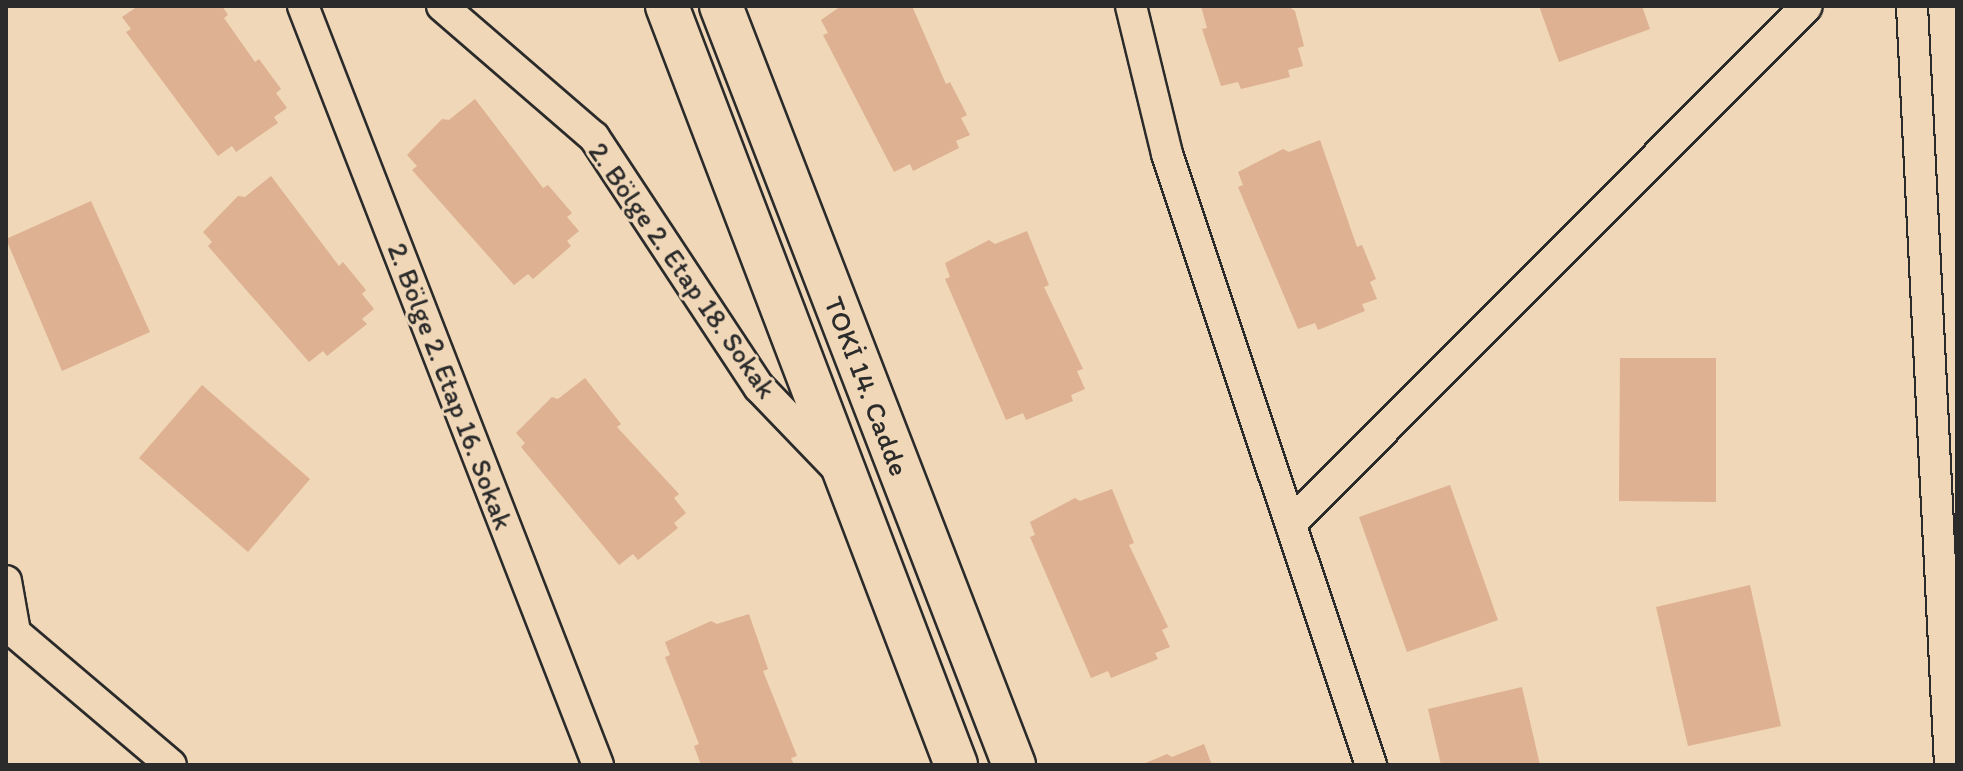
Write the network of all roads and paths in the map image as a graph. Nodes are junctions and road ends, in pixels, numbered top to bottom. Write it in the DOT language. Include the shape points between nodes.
graph roads {
  1 [pos="303,6"];
  2 [pos="442,6"];
  3 [pos="667,6"];
  4 [pos="721,6"];
  5 [pos="1131,6"];
  6 [pos="1807,6"];
  7 [pos="1912,6"];
  8 [pos="846,477"];
  9 [pos="1291,523"];
  10 [pos="6,581"];
  11 [pos="10,629"];
  12 [pos="171,765"];
  13 [pos="598,765"];
  14 [pos="956,765"];
  15 [pos="1014,765"];
  16 [pos="1371,765"];
  17 [pos="1950,765"];
  1 -- 13 [label="street, 2. Bölge 2. Etap 16. Sokak"];
  2 -- 8 [label="street, 2. Bölge 2. Etap 18. Sokak" via="594,137 759,387"];
  3 -- 8 [label="main road, TOKİ 14. Cadde"];
  4 -- 15 [label="main road, TOKİ 14. Cadde"];
  5 -- 9 [label="street" via="1167,154"];
  6 -- 9 [label="street"];
  7 -- 17 [label="street"];
  8 -- 14 [label="main road, TOKİ 14. Cadde"];
  9 -- 16 [label="street"];
  10 -- 11 [label="street"];
  11 -- 12 [label="street"];
}
